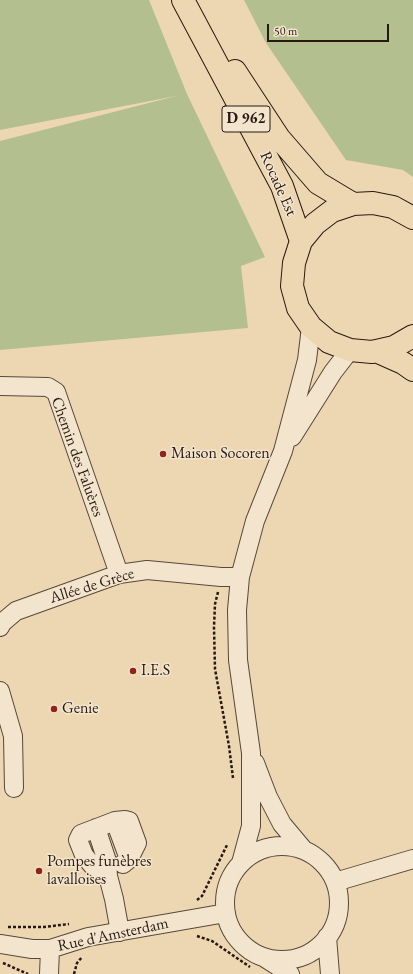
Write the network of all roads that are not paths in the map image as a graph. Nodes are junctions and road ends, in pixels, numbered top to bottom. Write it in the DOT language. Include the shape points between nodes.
graph roads {
  1 [pos="183,0"];
  2 [pos="189,0"];
  3 [pos="353,204"];
  4 [pos="413,218"];
  5 [pos="302,241"];
  6 [pos="311,327"];
  7 [pos="413,336"];
  8 [pos="350,350"];
  9 [pos="376,351"];
  10 [pos="413,370"];
  11 [pos="0,386"];
  12 [pos="283,451"];
  13 [pos="119,574"];
  14 [pos="240,577"];
  15 [pos="0,627"];
  16 [pos="0,691"];
  17 [pos="251,753"];
  18 [pos="14,788"];
  19 [pos="303,849"];
  20 [pos="413,858"];
  21 [pos="241,863"];
  22 [pos="108,876"];
  23 [pos="335,882"];
  24 [pos="226,913"];
  25 [pos="120,932"];
  26 [pos="327,937"];
  27 [pos="0,944"];
  28 [pos="50,949"];
  29 [pos="256,962"];
  30 [pos="49,974"];
  31 [pos="290,974"];
  32 [pos="330,974"];
  1 -- 5 [label="main road, Rocade Est / D 962" via="282,186"];
  2 -- 3 [label="main road, Rocade Est / D 962" via="279,138 318,183"];
  3 -- 4 [label="main road" via="374,203 393,207"];
  3 -- 5 [label="main road" via="332,211 315,224"];
  5 -- 6 [label="main road" via="294,263 292,286 298,308"];
  6 -- 8 [label="main road" via="329,342"];
  6 -- 12 [label="street" via="307,360"];
  7 -- 9 [label="main road" via="394,347"];
  8 -- 9 [label="main road"];
  8 -- 12 [label="street" via="333,372"];
  9 -- 10 [label="main road" via="404,363"];
  11 -- 13 [label="street, Chemin des Faluères" via="48,387 56,392"];
  12 -- 14 [label="street" via="255,521"];
  13 -- 14 [label="street, Allée de Grèce" via="147,570"];
  13 -- 15 [label="street, Allée de Grèce" via="16,610"];
  14 -- 17 [label="street" via="237,610 238,660"];
  16 -- 18 [label="street" via="13,736"];
  17 -- 19 [label="street" via="268,797 282,824"];
  17 -- 21 [label="street" via="251,826"];
  19 -- 21 [label="street" via="270,847 254,853"];
  19 -- 23 [label="street" via="328,868"];
  20 -- 23 [label="street"];
  21 -- 24 [label="street" via="231,877 226,894"];
  22 -- 22 [label="street" via="107,862 96,828 114,821 129,859"];
  22 -- 25 [label="street"];
  23 -- 26 [label="street" via="339,901 336,920"];
  24 -- 25 [label="street, Rue d'Amsterdam"];
  24 -- 29 [label="street" via="232,929"];
  25 -- 28 [label="street, Rue d'Amsterdam" via="88,937"];
  26 -- 29 [label="street" via="313,950 296,958"];
  26 -- 32 [label="street"];
  27 -- 28 [label="street, Rue d'Amsterdam"];
  28 -- 30 [label="street"];
  29 -- 31 [label="street"];
}
